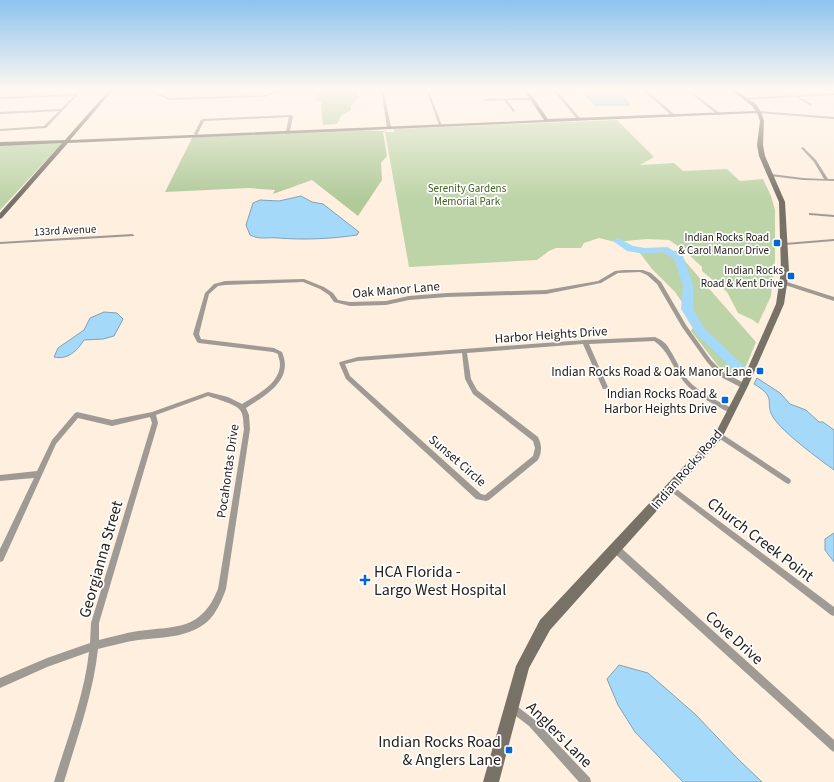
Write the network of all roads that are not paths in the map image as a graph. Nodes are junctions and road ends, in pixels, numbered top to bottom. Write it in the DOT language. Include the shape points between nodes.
graph roads {
  1 [pos="47,125"];
  2 [pos="80,125"];
  3 [pos="200,125"];
  4 [pos="289,125"];
  5 [pos="428,125"];
  6 [pos="762,125"];
  7 [pos="389,127"];
  8 [pos="0,130"];
  9 [pos="288,131"];
  10 [pos="196,134"];
  11 [pos="67,141"];
  12 [pos="0,144"];
  13 [pos="803,148"];
  14 [pos="772,175"];
  15 [pos="827,180"];
  16 [pos="834,180"];
  17 [pos="810,214"];
  18 [pos="834,216"];
  19 [pos="0,217"];
  20 [pos="132,235"];
  21 [pos="834,240"];
  22 [pos="0,243"];
  23 [pos="785,244"];
  24 [pos="784,283"];
  25 [pos="834,299"];
  26 [pos="585,342"];
  27 [pos="464,351"];
  28 [pos="342,362"];
  29 [pos="744,386"];
  30 [pos="605,387"];
  31 [pos="242,407"];
  32 [pos="732,412"];
  33 [pos="152,414"];
  34 [pos="719,435"];
  35 [pos="38,474"];
  36 [pos="0,478"];
  37 [pos="788,481"];
  38 [pos="671,488"];
  39 [pos="616,548"];
  40 [pos="0,558"];
  41 [pos="834,612"];
  42 [pos="96,646"];
  43 [pos="0,683"];
  44 [pos="511,707"];
  45 [pos="834,747"];
  46 [pos="59,782"];
  47 [pos="491,782"];
  48 [pos="586,782"];
  1 -- 8 [label="street"];
  2 -- 11 [label="street"];
  3 -- 10 [label="street"];
  4 -- 9 [label="street"];
  5 -- 7 [label="street"];
  6 -- 14 [label="street, Indian Rocks Road" via="762,156"];
  7 -- 9 [label="street"];
  9 -- 10 [label="street"];
  10 -- 11 [label="street"];
  11 -- 12 [label="street"];
  11 -- 19 [label="street"];
  13 -- 15 [label="street"];
  14 -- 15 [label="street"];
  14 -- 23 [label="street, Indian Rocks Road" via="782,202"];
  15 -- 16 [label="street"];
  17 -- 18 [label="street"];
  20 -- 22 [label="street, 133rd Avenue"];
  21 -- 23 [label="street"];
  23 -- 24 [label="street, Indian Rocks Road"];
  24 -- 25 [label="street"];
  24 -- 29 [label="street, Indian Rocks Road" via="780,304"];
  26 -- 27 [label="street, Harbor Heights Drive"];
  26 -- 30 [label="street"];
  26 -- 32 [label="street, Harbor Heights Drive" via="649,339 659,341 683,378"];
  27 -- 28 [label="street, Harbor Heights Drive"];
  27 -- 28 [label="street, Sunset Circle" via="468,379 475,392 536,439 539,445 536,458 486,498 480,497 348,377"];
  29 -- 31 [label="street, Oak Manor Lane" via="721,374 709,361 659,284 649,274 641,272 624,271 599,282 546,292 447,295 386,303 350,304 336,301 331,294 311,282 294,280 225,283 216,285 207,293 196,334 199,341 274,350 280,353 282,358 283,366 277,382"];
  29 -- 32 [label="street, Indian Rocks Road"];
  31 -- 33 [label="street, Pocahontas Drive" via="208,394"];
  31 -- 42 [label="street, Pocahontas Drive" via="246,415 247,429 222,589 216,604 208,616 193,626"];
  32 -- 34 [label="street, Indian Rocks Road"];
  33 -- 35 [label="street, Pocahontas Drive" via="112,423 77,415 54,442"];
  33 -- 42 [label="street, Georgianna Street" via="155,423 95,623"];
  34 -- 37 [label="street"];
  34 -- 38 [label="street, Indian Rocks Road"];
  35 -- 36 [label="street"];
  35 -- 40 [label="street"];
  38 -- 39 [label="street, Indian Rocks Road"];
  38 -- 41 [label="street, Church Creek Point"];
  39 -- 44 [label="street, Indian Rocks Road" via="545,625 523,666"];
  39 -- 45 [label="street, Cove Drive"];
  42 -- 43 [label="street" via="60,657"];
  42 -- 46 [label="street, Georgianna Street" via="92,672"];
  44 -- 47 [label="street, Indian Rocks Road"];
  44 -- 48 [label="street, Anglers Lane" via="532,723"];
}
